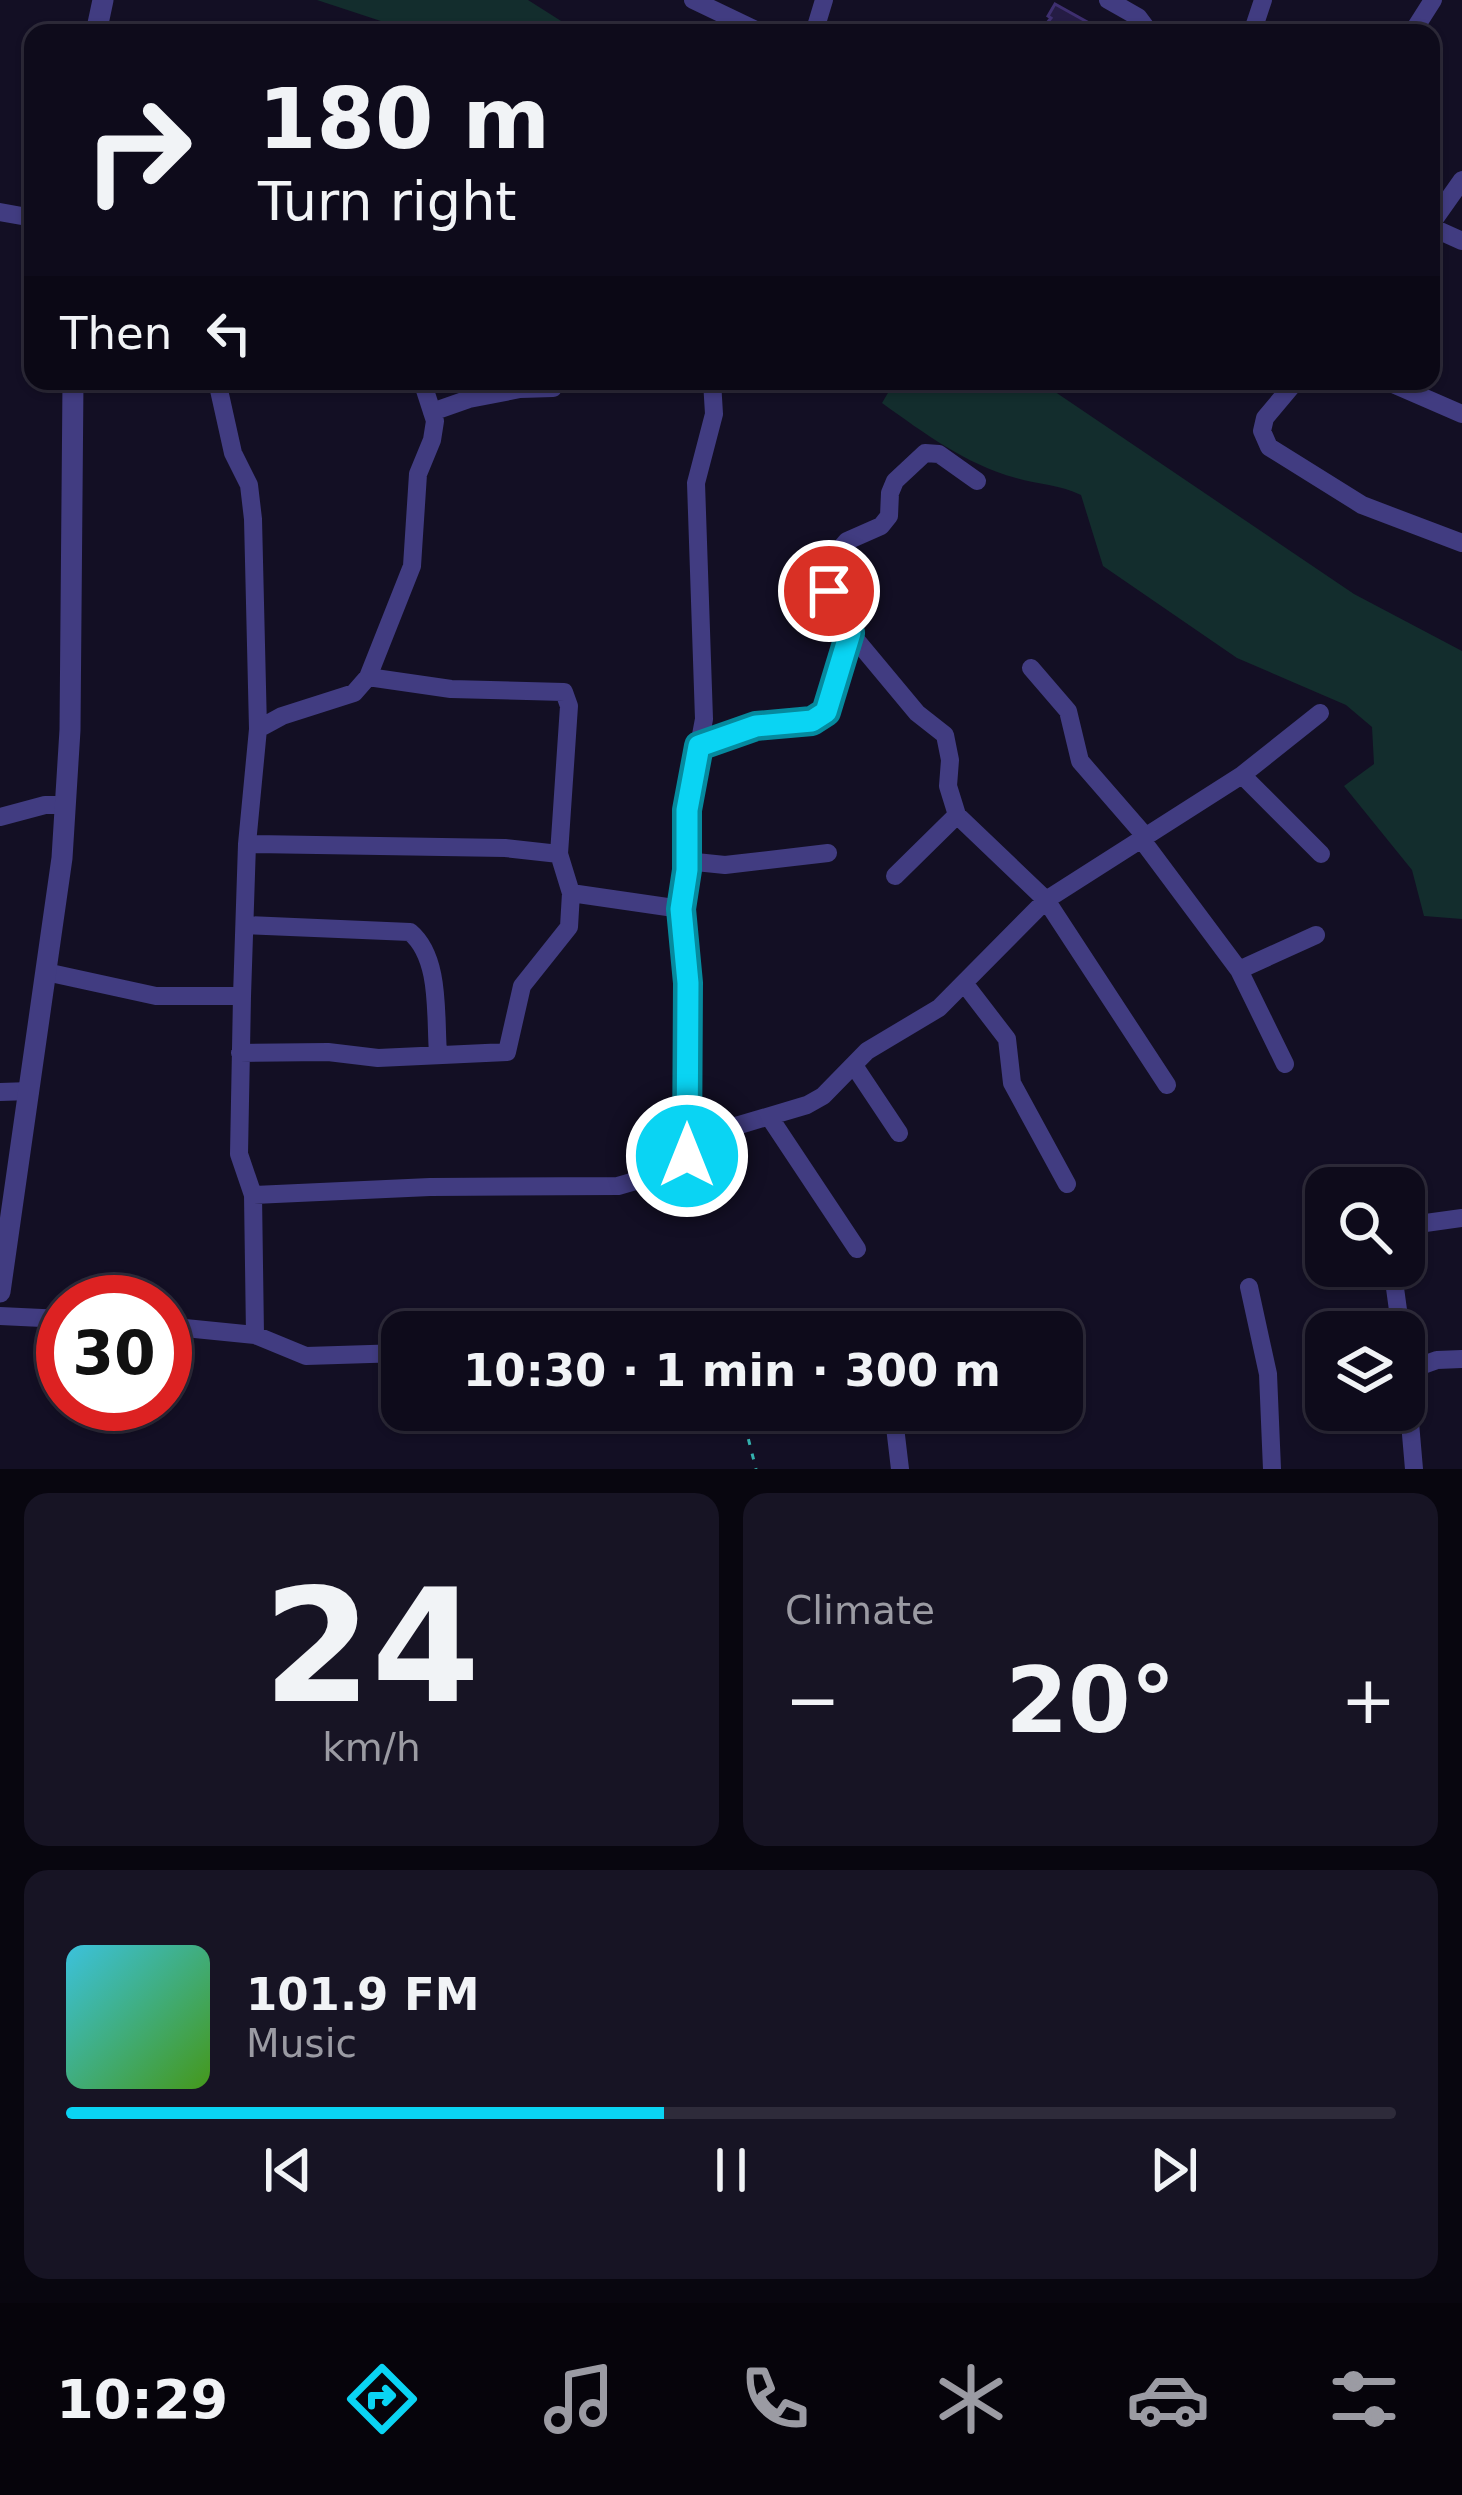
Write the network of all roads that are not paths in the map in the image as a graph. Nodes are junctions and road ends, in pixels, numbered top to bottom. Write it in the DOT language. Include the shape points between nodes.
graph roads {
  1 [pos="693,0"];
  2 [pos="1108,0"];
  3 [pos="743,24"];
  4 [pos="1143,24"];
  5 [pos="1462,180"];
  6 [pos="1440,213"];
  7 [pos="73,390"];
  8 [pos="219,390"];
  9 [pos="425,390"];
  10 [pos="515,390"];
  11 [pos="713,390"];
  12 [pos="1288,390"];
  13 [pos="1407,390"];
  14 [pos="432,412"];
  15 [pos="1462,414"];
  16 [pos="976,481"];
  17 [pos="1462,543"];
  18 [pos="850,633"];
  19 [pos="1031,668"];
  20 [pos="368,677"];
  21 [pos="1320,713"];
  22 [pos="258,728"];
  23 [pos="699,746"];
  24 [pos="1242,775"];
  25 [pos="66,805"];
  26 [pos="957,815"];
  27 [pos="0,817"];
  28 [pos="1144,838"];
  29 [pos="247,844"];
  30 [pos="559,854"];
  31 [pos="828,854"];
  32 [pos="1321,854"];
  33 [pos="686,861"];
  34 [pos="895,876"];
  35 [pos="571,893"];
  36 [pos="1046,900"];
  37 [pos="681,909"];
  38 [pos="245,925"];
  39 [pos="1316,934"];
  40 [pos="1239,970"];
  41 [pos="46,972"];
  42 [pos="964,983"];
  43 [pos="242,996"];
  44 [pos="240,1053"];
  45 [pos="438,1053"];
  46 [pos="1285,1064"];
  47 [pos="855,1067"];
  48 [pos="1167,1085"];
  49 [pos="30,1090"];
  50 [pos="0,1092"];
  51 [pos="770,1118"];
  52 [pos="899,1133"];
  53 [pos="687,1156"];
  54 [pos="1067,1184"];
  55 [pos="253,1196"];
  56 [pos="1462,1218"];
  57 [pos="1425,1223"];
  58 [pos="856,1249"];
  59 [pos="1249,1287"];
  60 [pos="0,1292"];
  61 [pos="0,1316"];
  62 [pos="36,1318"];
  63 [pos="192,1328"];
  64 [pos="255,1334"];
  65 [pos="381,1354"];
  66 [pos="1462,1359"];
  67 [pos="1425,1361"];
  68 [pos="895,1431"];
  69 [pos="1411,1431"];
  70 [pos="900,1469"];
  71 [pos="1272,1469"];
  72 [pos="1414,1469"];
  1 -- 3 [label="street"];
  2 -- 4 [label="street"];
  5 -- 6 [label="street"];
  7 -- 25 [label="street"];
  8 -- 22 [label="street" via="253,519"];
  9 -- 14 [label="street"];
  10 -- 14 [label="street"];
  11 -- 23 [label="street" via="696,483"];
  12 -- 17 [label="street" via="1265,418 1269,447 1362,505"];
  13 -- 15 [label="street"];
  14 -- 20 [label="street" via="412,566"];
  16 -- 18 [label="street" via="925,453 895,481 889,516 847,542 828,572 832,611"];
  18 -- 23 [label="street" via="826,712"];
  18 -- 26 [label="street" via="945,735"];
  19 -- 28 [label="street" via="1068,711 1080,761"];
  20 -- 22 [label="street" via="355,693"];
  20 -- 30 [label="street" via="564,692"];
  21 -- 24 [label="street"];
  22 -- 29 [label="street"];
  23 -- 33 [label="street"];
  24 -- 28 [label="street"];
  24 -- 32 [label="street"];
  25 -- 27 [label="street"];
  25 -- 41 [label="street"];
  26 -- 34 [label="street"];
  26 -- 36 [label="street"];
  28 -- 36 [label="street"];
  28 -- 40 [label="street"];
  29 -- 30 [label="street"];
  29 -- 38 [label="street"];
  30 -- 35 [label="street"];
  31 -- 33 [label="street"];
  33 -- 37 [label="street"];
  35 -- 37 [label="street"];
  35 -- 45 [label="street" via="569,927 522,986 507,1052"];
  36 -- 42 [label="street"];
  36 -- 48 [label="street"];
  37 -- 53 [label="street"];
  38 -- 43 [label="street"];
  38 -- 45 [label="street" via="410,932 430,964"];
  39 -- 40 [label="street"];
  40 -- 46 [label="street"];
  41 -- 43 [label="street" via="156,996"];
  41 -- 49 [label="street"];
  42 -- 47 [label="street"];
  42 -- 54 [label="street" via="1007,1039 1012,1083"];
  43 -- 44 [label="street"];
  44 -- 45 [label="street"];
  44 -- 55 [label="street" via="239,1154"];
  47 -- 51 [label="street" via="823,1096"];
  47 -- 52 [label="street"];
  49 -- 50 [label="street"];
  49 -- 60 [label="street"];
  51 -- 53 [label="street" via="736,1126"];
  51 -- 58 [label="street"];
  53 -- 55 [label="street" via="618,1186"];
  55 -- 64 [label="street"];
  56 -- 57 [label="street"];
  59 -- 71 [label="street" via="1268,1374"];
  61 -- 62 [label="street"];
  63 -- 64 [label="street"];
  64 -- 65 [label="street" via="306,1356"];
  66 -- 67 [label="street"];
  68 -- 70 [label="street"];
  69 -- 72 [label="street"];
}
